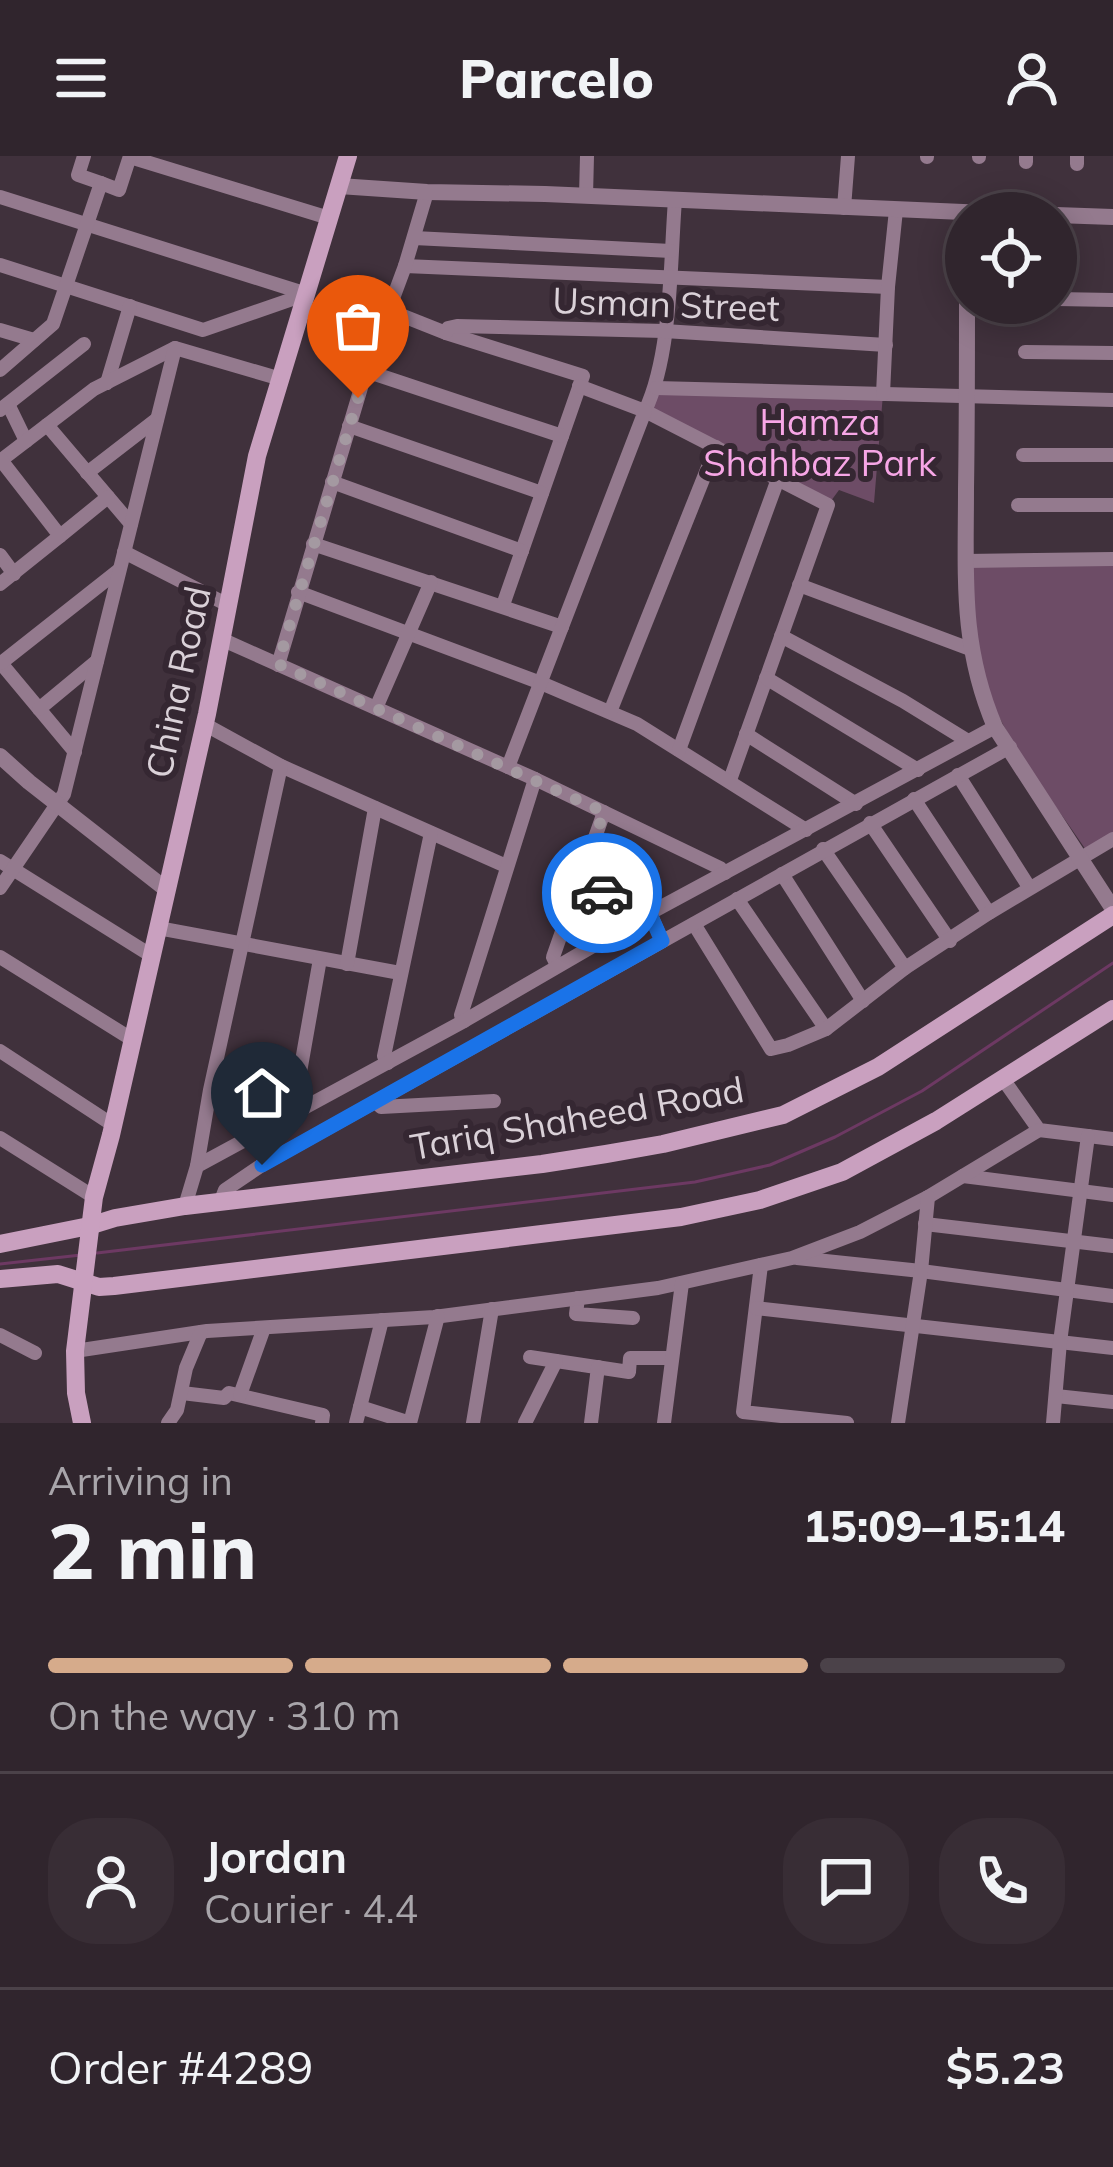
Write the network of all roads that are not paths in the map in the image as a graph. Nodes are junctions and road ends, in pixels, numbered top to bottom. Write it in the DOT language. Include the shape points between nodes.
graph roads {
  1 [pos="84,156"];
  2 [pos="348,156"];
  3 [pos="587,156"];
  4 [pos="848,156"];
  5 [pos="130,157"];
  6 [pos="101,183"];
  7 [pos="339,186"];
  8 [pos="427,192"];
  9 [pos="0,196"];
  10 [pos="586,196"];
  11 [pos="674,200"];
  12 [pos="844,208"];
  13 [pos="896,210"];
  14 [pos="945,212"];
  15 [pos="1077,216"];
  16 [pos="1113,217"];
  17 [pos="329,218"];
  18 [pos="87,224"];
  19 [pos="414,238"];
  20 [pos="670,251"];
  21 [pos="0,265"];
  22 [pos="406,266"];
  23 [pos="669,276"];
  24 [pos="66,286"];
  25 [pos="888,287"];
  26 [pos="307,293"];
  27 [pos="1077,299"];
  28 [pos="1113,300"];
  29 [pos="130,306"];
  30 [pos="388,310"];
  31 [pos="967,324"];
  32 [pos="0,329"];
  33 [pos="664,332"];
  34 [pos="446,333"];
  35 [pos="34,340"];
  36 [pos="84,344"];
  37 [pos="886,345"];
  38 [pos="175,348"];
  39 [pos="1025,352"];
  40 [pos="1113,353"];
  41 [pos="0,370"];
  42 [pos="366,370"];
  43 [pos="281,379"];
  44 [pos="107,382"];
  45 [pos="579,386"];
  46 [pos="656,388"];
  47 [pos="883,394"];
  48 [pos="967,397"];
  49 [pos="1113,400"];
  50 [pos="4,407"];
  51 [pos="645,411"];
  52 [pos="157,419"];
  53 [pos="47,425"];
  54 [pos="349,426"];
  55 [pos="562,436"];
  56 [pos="26,441"];
  57 [pos="716,447"];
  58 [pos="3,455"];
  59 [pos="1023,455"];
  60 [pos="1113,455"];
  61 [pos="87,473"];
  62 [pos="778,479"];
  63 [pos="332,482"];
  64 [pos="542,493"];
  65 [pos="108,497"];
  66 [pos="1018,505"];
  67 [pos="1113,505"];
  68 [pos="131,524"];
  69 [pos="60,536"];
  70 [pos="313,544"];
  71 [pos="522,551"];
  72 [pos="124,552"];
  73 [pos="0,556"];
  74 [pos="1113,559"];
  75 [pos="966,561"];
  76 [pos="119,570"];
  77 [pos="14,574"];
  78 [pos="431,582"];
  79 [pos="0,584"];
  80 [pos="799,585"];
  81 [pos="298,592"];
  82 [pos="228,604"];
  83 [pos="503,605"];
  84 [pos="562,627"];
  85 [pos="409,633"];
  86 [pos="781,636"];
  87 [pos="221,639"];
  88 [pos="970,649"];
  89 [pos="97,661"];
  90 [pos="1,663"];
  91 [pos="278,664"];
  92 [pos="766,678"];
  93 [pos="541,683"];
  94 [pos="376,708"];
  95 [pos="39,709"];
  96 [pos="610,712"];
  97 [pos="204,724"];
  98 [pos="995,727"];
  99 [pos="746,734"];
  100 [pos="968,741"];
  101 [pos="1010,746"];
  102 [pos="679,750"];
  103 [pos="75,752"];
  104 [pos="0,756"];
  105 [pos="281,766"];
  106 [pos="508,767"];
  107 [pos="918,770"];
  108 [pos="958,775"];
  109 [pos="535,779"];
  110 [pos="730,780"];
  111 [pos="914,799"];
  112 [pos="58,803"];
  113 [pos="856,804"];
  114 [pos="376,808"];
  115 [pos="604,812"];
  116 [pos="870,823"];
  117 [pos="806,830"];
  118 [pos="431,833"];
  119 [pos="1113,839"];
  120 [pos="824,849"];
  121 [pos="1082,859"];
  122 [pos="6,865"];
  123 [pos="506,866"];
  124 [pos="725,873"];
  125 [pos="782,874"];
  126 [pos="579,884"];
  127 [pos="1029,886"];
  128 [pos="0,888"];
  129 [pos="167,890"];
  130 [pos="737,898"];
  131 [pos="1113,912"];
  132 [pos="989,913"];
  133 [pos="650,914"];
  134 [pos="694,925"];
  135 [pos="158,928"];
  136 [pos="662,941"];
  137 [pos="950,941"];
  138 [pos="242,944"];
  139 [pos="152,956"];
  140 [pos="0,957"];
  141 [pos="320,959"];
  142 [pos="347,964"];
  143 [pos="557,965"];
  144 [pos="905,968"];
  145 [pos="400,974"];
  146 [pos="863,1001"];
  147 [pos="1113,1009"];
  148 [pos="464,1021"];
  149 [pos="826,1029"];
  150 [pos="133,1040"];
  151 [pos="0,1051"];
  152 [pos="388,1063"];
  153 [pos="1003,1079"];
  154 [pos="494,1100"];
  155 [pos="376,1102"];
  156 [pos="297,1113"];
  157 [pos="113,1125"];
  158 [pos="1039,1130"];
  159 [pos="1088,1136"];
  160 [pos="0,1138"];
  161 [pos="1113,1139"];
  162 [pos="197,1166"];
  163 [pos="963,1176"];
  164 [pos="1081,1191"];
  165 [pos="1113,1195"];
  166 [pos="94,1197"];
  167 [pos="928,1197"];
  168 [pos="220,1203"];
  169 [pos="185,1206"];
  170 [pos="926,1224"];
  171 [pos="0,1230"];
  172 [pos="89,1232"];
  173 [pos="1074,1242"];
  174 [pos="1,1244"];
  175 [pos="1113,1246"];
  176 [pos="792,1258"];
  177 [pos="761,1265"];
  178 [pos="921,1271"];
  179 [pos="85,1273"];
  180 [pos="0,1279"];
  181 [pos="682,1282"];
  182 [pos="1067,1290"];
  183 [pos="1113,1296"];
  184 [pos="578,1298"];
  185 [pos="756,1308"];
  186 [pos="491,1309"];
  187 [pos="438,1316"];
  188 [pos="633,1318"];
  189 [pos="382,1320"];
  190 [pos="912,1324"];
  191 [pos="264,1328"];
  192 [pos="201,1332"];
  193 [pos="0,1335"];
  194 [pos="1060,1342"];
  195 [pos="1113,1348"];
  196 [pos="75,1351"];
  197 [pos="35,1353"];
  198 [pos="530,1357"];
  199 [pos="672,1358"];
  200 [pos="556,1361"];
  201 [pos="598,1367"];
  202 [pos="182,1393"];
  203 [pos="240,1396"];
  204 [pos="1056,1396"];
  205 [pos="1113,1402"];
  206 [pos="358,1415"];
  207 [pos="743,1418"];
  208 [pos="82,1423"];
  209 [pos="168,1423"];
  210 [pos="322,1423"];
  211 [pos="473,1423"];
  212 [pos="525,1423"];
  213 [pos="591,1423"];
  214 [pos="664,1423"];
  215 [pos="847,1423"];
  216 [pos="898,1423"];
  217 [pos="1053,1423"];
  1 -- 6 [label="street" via="78,176"];
  2 -- 7 [label="main road, China Road"];
  3 -- 10 [label="street"];
  4 -- 12 [label="street"];
  5 -- 6 [label="street" via="119,190"];
  5 -- 17 [label="street"];
  6 -- 18 [label="street"];
  7 -- 8 [label="street"];
  7 -- 17 [label="main road, China Road"];
  8 -- 10 [label="street"];
  8 -- 19 [label="street"];
  9 -- 18 [label="street"];
  10 -- 11 [label="street"];
  11 -- 12 [label="street"];
  11 -- 20 [label="street"];
  12 -- 13 [label="street"];
  13 -- 14 [label="street"];
  13 -- 25 [label="street"];
  15 -- 16 [label="street"];
  17 -- 26 [label="main road, China Road"];
  18 -- 24 [label="street"];
  18 -- 26 [label="street"];
  19 -- 20 [label="street"];
  19 -- 22 [label="street"];
  20 -- 23 [label="street"];
  21 -- 24 [label="street"];
  22 -- 23 [label="street"];
  22 -- 30 [label="street"];
  23 -- 25 [label="street"];
  23 -- 33 [label="street"];
  24 -- 29 [label="street"];
  24 -- 35 [label="street" via="53,324"];
  25 -- 37 [label="street"];
  26 -- 29 [label="street" via="203,330"];
  26 -- 43 [label="main road, China Road"];
  27 -- 28 [label="street"];
  29 -- 44 [label="street"];
  30 -- 34 [label="street"];
  30 -- 42 [label="street"];
  31 -- 48 [label="street"];
  32 -- 35 [label="street"];
  33 -- 34 [label="street, Usman Street" via="451,326"];
  33 -- 37 [label="street, Usman Street"];
  33 -- 46 [label="street"];
  34 -- 45 [label="street" via="583,376"];
  35 -- 41 [label="street"];
  36 -- 50 [label="street"];
  37 -- 47 [label="street"];
  38 -- 43 [label="street"];
  38 -- 44 [label="street"];
  38 -- 52 [label="street"];
  39 -- 40 [label="street"];
  42 -- 54 [label="street"];
  42 -- 55 [label="street"];
  43 -- 82 [label="main road, China Road"];
  44 -- 53 [label="street"];
  45 -- 51 [label="street"];
  45 -- 55 [label="street"];
  46 -- 47 [label="street"];
  46 -- 51 [label="street"];
  47 -- 48 [label="street"];
  48 -- 49 [label="street"];
  48 -- 75 [label="street"];
  50 -- 56 [label="street"];
  51 -- 57 [label="street"];
  51 -- 84 [label="street"];
  52 -- 61 [label="street"];
  52 -- 68 [label="street"];
  53 -- 56 [label="street"];
  53 -- 61 [label="street"];
  54 -- 63 [label="street"];
  54 -- 64 [label="street"];
  55 -- 64 [label="street"];
  56 -- 58 [label="street"];
  57 -- 62 [label="street"];
  57 -- 96 [label="street"];
  58 -- 69 [label="street"];
  59 -- 60 [label="street"];
  61 -- 65 [label="street"];
  62 -- 80 [label="street" via="828,505"];
  62 -- 102 [label="street"];
  63 -- 70 [label="street"];
  63 -- 71 [label="street"];
  64 -- 71 [label="street"];
  65 -- 68 [label="street"];
  65 -- 69 [label="street"];
  66 -- 67 [label="street"];
  68 -- 72 [label="street"];
  69 -- 77 [label="street"];
  70 -- 78 [label="street"];
  70 -- 81 [label="street"];
  71 -- 83 [label="street"];
  72 -- 76 [label="street"];
  72 -- 82 [label="street"];
  73 -- 77 [label="street"];
  74 -- 75 [label="street"];
  75 -- 88 [label="street"];
  76 -- 89 [label="street"];
  76 -- 90 [label="street"];
  77 -- 79 [label="street"];
  78 -- 83 [label="street"];
  78 -- 85 [label="street"];
  80 -- 86 [label="street"];
  80 -- 88 [label="street"];
  81 -- 85 [label="street"];
  81 -- 91 [label="street"];
  82 -- 87 [label="main road, China Road"];
  83 -- 84 [label="street"];
  84 -- 93 [label="street"];
  85 -- 93 [label="street"];
  85 -- 94 [label="street"];
  86 -- 92 [label="street"];
  86 -- 100 [label="street"];
  87 -- 91 [label="street"];
  87 -- 97 [label="main road, China Road"];
  88 -- 98 [label="street"];
  89 -- 95 [label="street"];
  89 -- 103 [label="street"];
  90 -- 95 [label="street"];
  91 -- 94 [label="street"];
  92 -- 99 [label="street"];
  92 -- 107 [label="street"];
  93 -- 96 [label="street"];
  93 -- 106 [label="street"];
  94 -- 106 [label="street"];
  95 -- 103 [label="street"];
  96 -- 102 [label="street"];
  97 -- 105 [label="street"];
  97 -- 129 [label="main road, China Road"];
  98 -- 100 [label="street"];
  98 -- 101 [label="street"];
  99 -- 110 [label="street"];
  99 -- 113 [label="street"];
  100 -- 107 [label="street"];
  101 -- 108 [label="street"];
  101 -- 121 [label="street"];
  102 -- 110 [label="street"];
  103 -- 112 [label="street"];
  104 -- 112 [label="street"];
  105 -- 114 [label="street"];
  105 -- 138 [label="street"];
  106 -- 109 [label="street"];
  107 -- 113 [label="street"];
  108 -- 111 [label="street"];
  108 -- 127 [label="street"];
  109 -- 115 [label="street"];
  109 -- 123 [label="street"];
  110 -- 117 [label="street"];
  111 -- 116 [label="street"];
  111 -- 132 [label="street"];
  112 -- 122 [label="street"];
  112 -- 129 [label="street"];
  113 -- 117 [label="street"];
  114 -- 118 [label="street"];
  114 -- 142 [label="street"];
  115 -- 124 [label="street"];
  115 -- 126 [label="street"];
  116 -- 120 [label="street"];
  116 -- 137 [label="street"];
  117 -- 124 [label="street"];
  118 -- 123 [label="street"];
  118 -- 145 [label="street"];
  119 -- 121 [label="street"];
  120 -- 125 [label="street"];
  120 -- 144 [label="street"];
  121 -- 127 [label="street"];
  121 -- 131 [label="street"];
  122 -- 128 [label="street"];
  122 -- 139 [label="street"];
  123 -- 148 [label="street"];
  124 -- 133 [label="street"];
  125 -- 130 [label="street"];
  125 -- 146 [label="street"];
  126 -- 133 [label="street"];
  126 -- 143 [label="street"];
  127 -- 132 [label="street"];
  129 -- 135 [label="main road, China Road"];
  130 -- 134 [label="street"];
  130 -- 149 [label="street"];
  131 -- 168 [label="main road, Tariq Shaheed Road" via="878,1067 783,1115 542,1164"];
  132 -- 137 [label="street"];
  133 -- 136 [label="street"];
  133 -- 143 [label="street"];
  134 -- 136 [label="street"];
  134 -- 149 [label="street" via="772,1049"];
  135 -- 138 [label="street"];
  135 -- 139 [label="main road, China Road"];
  136 -- 155 [label="street"];
  137 -- 144 [label="street"];
  138 -- 141 [label="street"];
  138 -- 162 [label="street"];
  139 -- 150 [label="main road, China Road"];
  140 -- 150 [label="street"];
  141 -- 142 [label="street"];
  141 -- 156 [label="street"];
  142 -- 145 [label="street"];
  143 -- 148 [label="street"];
  144 -- 146 [label="street"];
  145 -- 152 [label="street"];
  146 -- 149 [label="street"];
  147 -- 153 [label="main road"];
  148 -- 152 [label="street"];
  150 -- 157 [label="main road, China Road"];
  151 -- 157 [label="street"];
  152 -- 156 [label="street"];
  153 -- 158 [label="street"];
  153 -- 179 [label="main road" via="842,1172 760,1201 114,1286 99,1287"];
  154 -- 155 [label="street"];
  155 -- 168 [label="street" via="245,1175"];
  156 -- 162 [label="street"];
  157 -- 166 [label="main road, China Road"];
  158 -- 159 [label="street"];
  158 -- 163 [label="street"];
  159 -- 161 [label="street"];
  159 -- 164 [label="street"];
  160 -- 166 [label="street"];
  162 -- 169 [label="street"];
  163 -- 164 [label="street"];
  163 -- 167 [label="street"];
  164 -- 165 [label="street"];
  164 -- 173 [label="street"];
  166 -- 172 [label="main road, China Road"];
  167 -- 170 [label="street"];
  167 -- 176 [label="street"];
  168 -- 169 [label="main road, Tariq Shaheed Road"];
  169 -- 172 [label="main road, Tariq Shaheed Road" via="115,1218"];
  170 -- 173 [label="street"];
  170 -- 178 [label="street"];
  171 -- 174 [label="street"];
  172 -- 174 [label="main road, Tariq Shaheed Road"];
  172 -- 179 [label="main road, China Road"];
  173 -- 175 [label="street"];
  173 -- 182 [label="street"];
  176 -- 177 [label="street"];
  176 -- 178 [label="street"];
  177 -- 181 [label="street"];
  177 -- 185 [label="street"];
  178 -- 182 [label="street"];
  178 -- 190 [label="street"];
  179 -- 180 [label="main road"];
  179 -- 196 [label="main road"];
  181 -- 184 [label="street"];
  181 -- 199 [label="street"];
  182 -- 183 [label="street"];
  182 -- 194 [label="street"];
  184 -- 186 [label="street"];
  184 -- 188 [label="street" via="576,1314"];
  185 -- 190 [label="street"];
  185 -- 207 [label="street"];
  186 -- 187 [label="street"];
  186 -- 211 [label="street"];
  187 -- 189 [label="street"];
  187 -- 206 [label="street" via="410,1423"];
  189 -- 191 [label="street"];
  189 -- 206 [label="street"];
  190 -- 194 [label="street"];
  190 -- 216 [label="street"];
  191 -- 192 [label="street"];
  191 -- 203 [label="street"];
  192 -- 196 [label="street"];
  192 -- 202 [label="street"];
  193 -- 197 [label="street"];
  194 -- 195 [label="street"];
  194 -- 204 [label="street"];
  196 -- 208 [label="main road"];
  198 -- 200 [label="street"];
  199 -- 201 [label="street" via="630,1358 629,1372"];
  199 -- 214 [label="street"];
  200 -- 201 [label="street"];
  200 -- 212 [label="street"];
  201 -- 213 [label="street"];
  202 -- 203 [label="street"];
  202 -- 209 [label="street"];
  203 -- 210 [label="street" via="322,1415"];
  204 -- 205 [label="street"];
  204 -- 217 [label="street"];
  207 -- 215 [label="street"];
}
